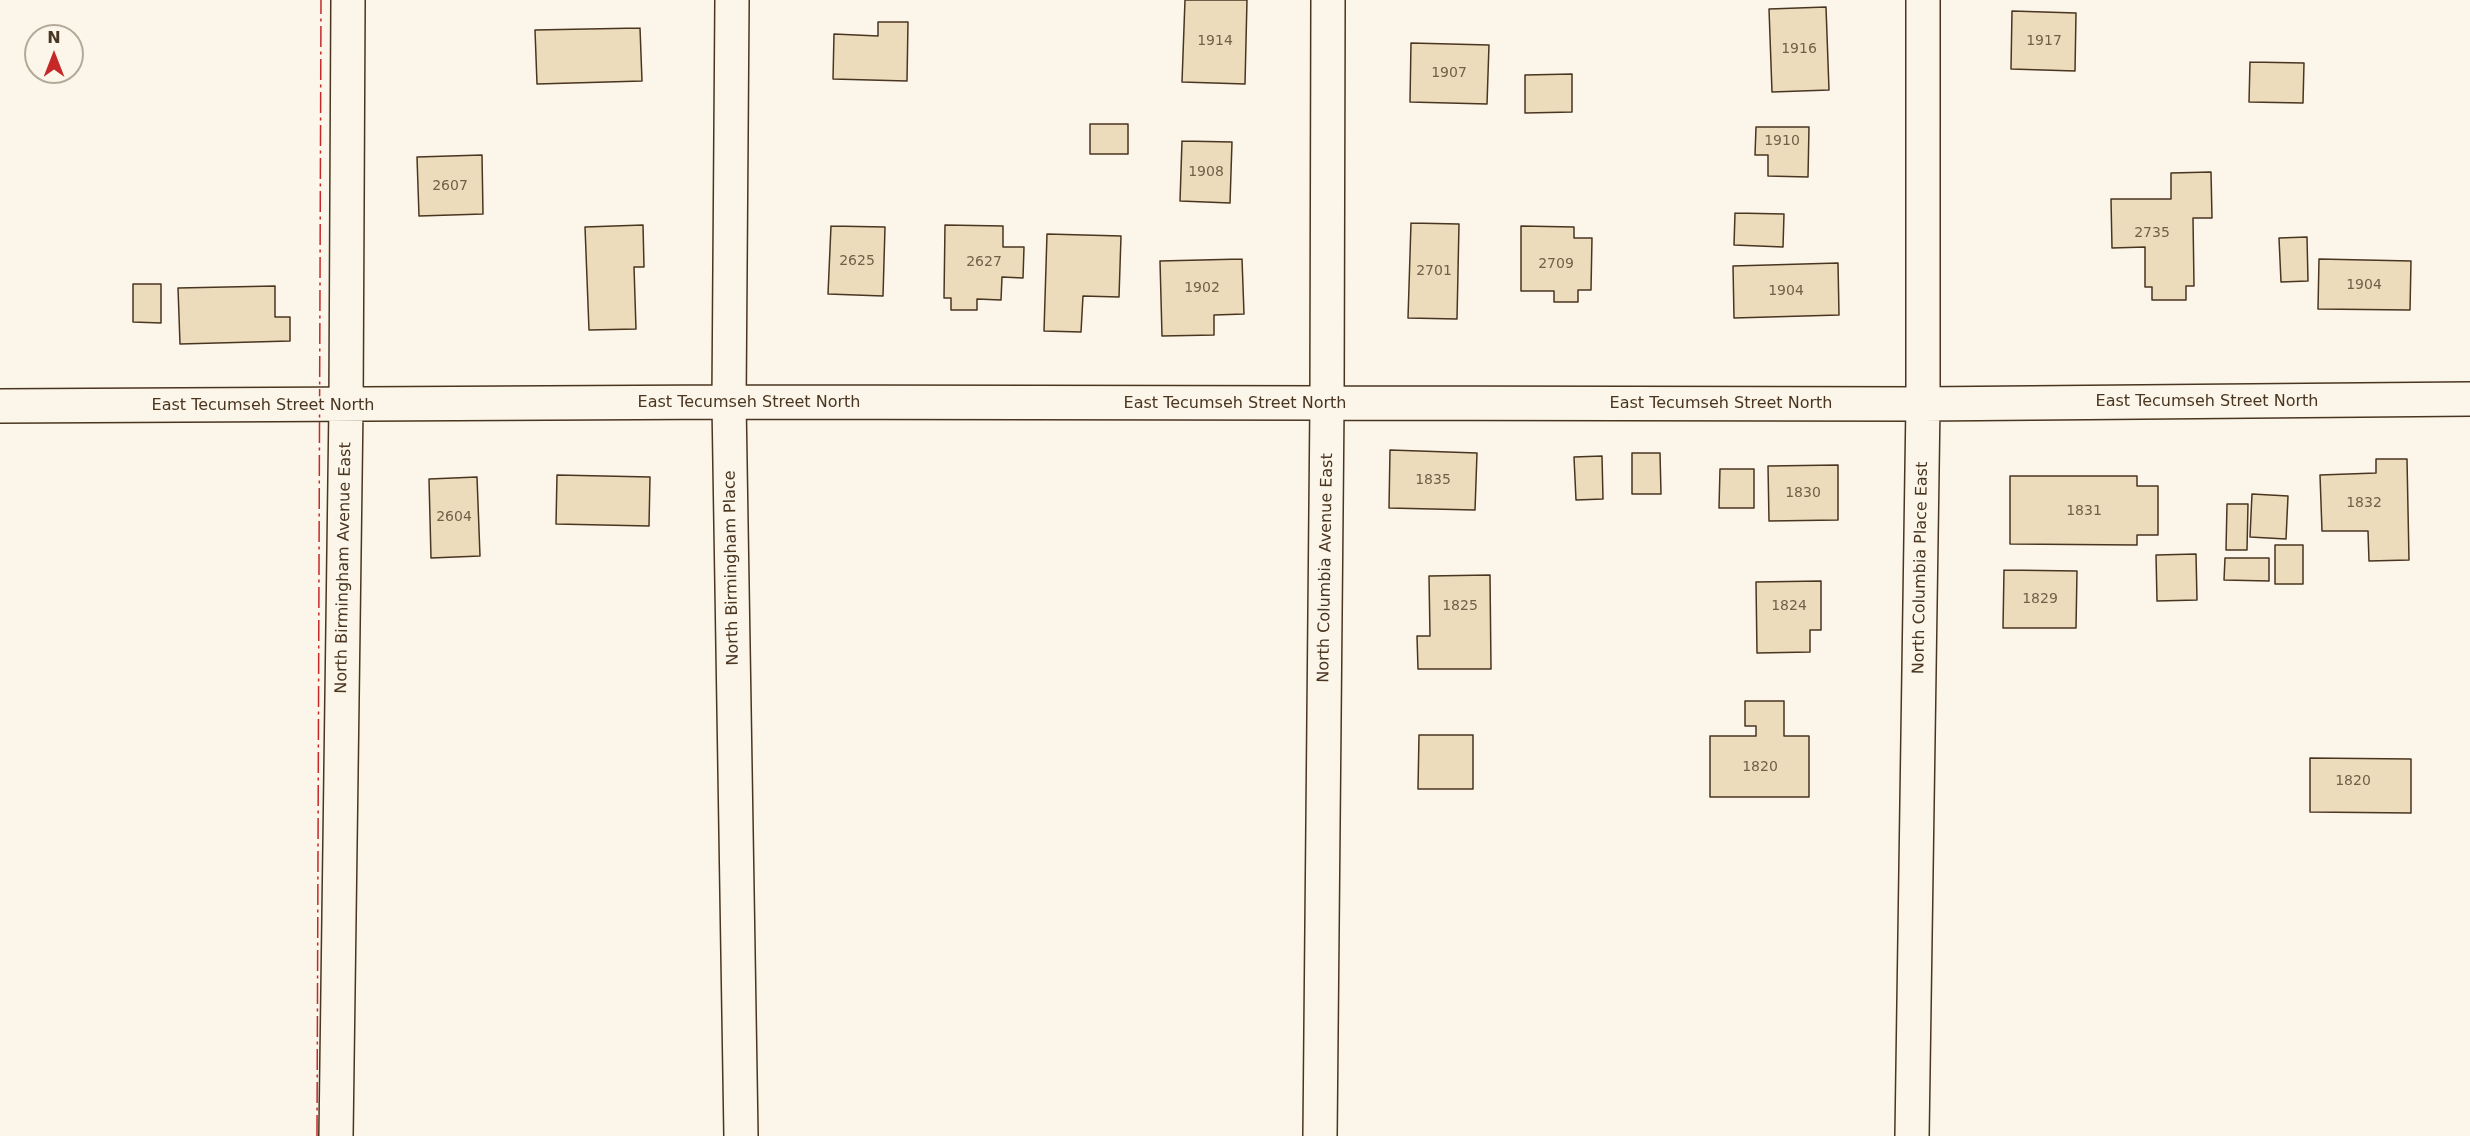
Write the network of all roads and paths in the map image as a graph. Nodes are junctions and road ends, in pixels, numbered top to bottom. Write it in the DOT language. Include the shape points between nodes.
graph roads {
  1 [pos="348,0"];
  2 [pos="732,0"];
  3 [pos="1328,0"];
  4 [pos="1923,0"];
  5 [pos="2470,399"];
  6 [pos="729,402"];
  7 [pos="1923,404"];
  8 [pos="1327,405"];
  9 [pos="0,406"];
  10 [pos="346,406"];
  11 [pos="336,1136"];
  12 [pos="741,1136"];
  13 [pos="1320,1136"];
  14 [pos="1912,1136"];
  1 -- 10 [label="street, North Birmingham Avenue East"];
  2 -- 6 [label="street, North Birmingham Place"];
  3 -- 8 [label="street, North Columbia Avenue East"];
  4 -- 7 [label="street, North Columbia Place East"];
  5 -- 7 [label="street, East Tecumseh Street North"];
  6 -- 8 [label="street, East Tecumseh Street North"];
  6 -- 10 [label="street, East Tecumseh Street North"];
  6 -- 12 [label="street, North Birmingham Place"];
  7 -- 8 [label="street, East Tecumseh Street North"];
  7 -- 14 [label="street, North Columbia Place East"];
  8 -- 13 [label="street, North Columbia Avenue East"];
  9 -- 10 [label="street, East Tecumseh Street North"];
  10 -- 11 [label="street, North Birmingham Avenue East"];
}
